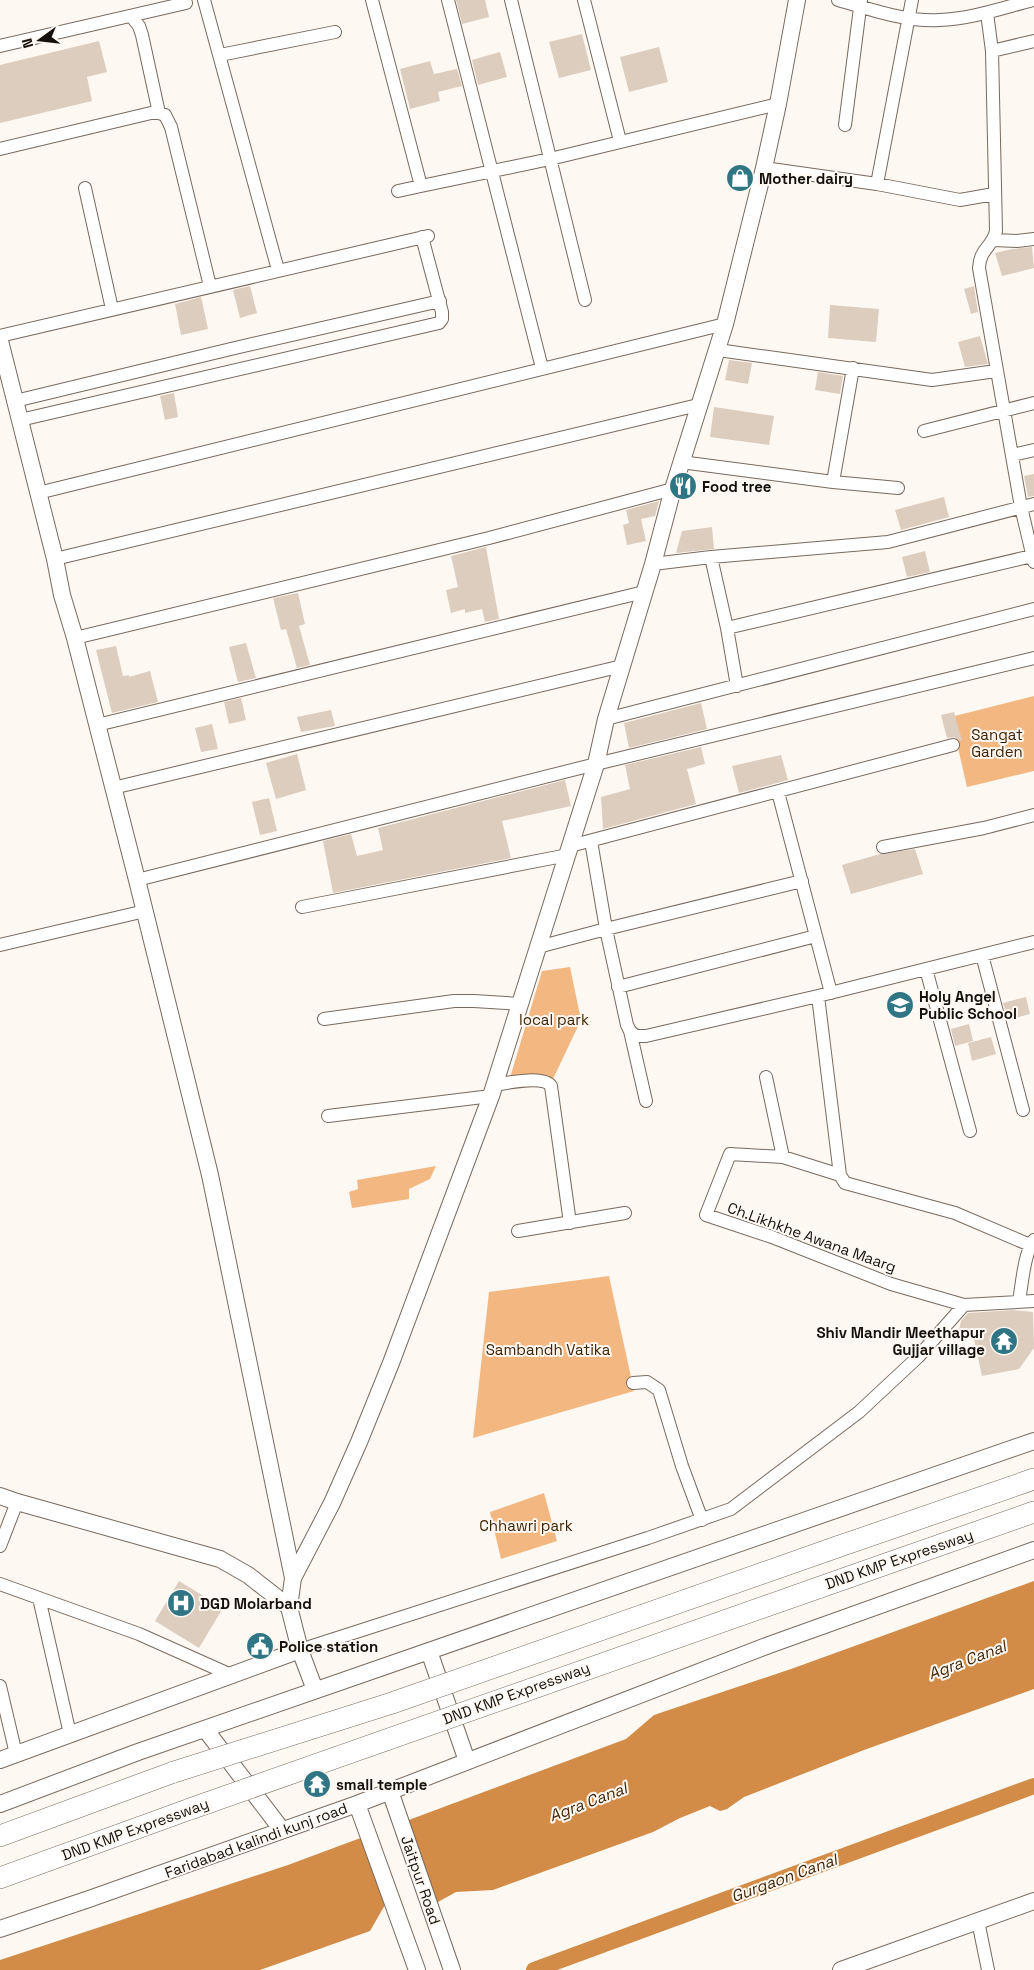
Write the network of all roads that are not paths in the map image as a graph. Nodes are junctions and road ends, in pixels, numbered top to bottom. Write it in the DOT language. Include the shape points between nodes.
graph roads {
  1 [pos="206,0"];
  2 [pos="372,0"];
  3 [pos="448,0"];
  4 [pos="511,0"];
  5 [pos="584,0"];
  6 [pos="797,0"];
  7 [pos="838,0"];
  8 [pos="912,0"];
  9 [pos="1033,0"];
  10 [pos="186,3"];
  11 [pos="861,3"];
  12 [pos="987,12"];
  13 [pos="130,16"];
  14 [pos="908,18"];
  15 [pos="335,32"];
  16 [pos="1034,41"];
  17 [pos="0,46"];
  18 [pos="992,51"];
  19 [pos="220,55"];
  20 [pos="778,104"];
  21 [pos="159,113"];
  22 [pos="845,125"];
  23 [pos="620,141"];
  24 [pos="0,149"];
  25 [pos="550,159"];
  26 [pos="764,168"];
  27 [pos="491,172"];
  28 [pos="877,184"];
  29 [pos="421,186"];
  30 [pos="85,188"];
  31 [pos="398,190"];
  32 [pos="994,194"];
  33 [pos="1034,239"];
  34 [pos="994,240"];
  35 [pos="278,270"];
  36 [pos="210,286"];
  37 [pos="585,300"];
  38 [pos="440,301"];
  39 [pos="112,309"];
  40 [pos="725,324"];
  41 [pos="0,336"];
  42 [pos="0,341"];
  43 [pos="718,350"];
  44 [pos="542,368"];
  45 [pos="853,368"];
  46 [pos="996,371"];
  47 [pos="15,401"];
  48 [pos="1034,403"];
  49 [pos="698,405"];
  50 [pos="1003,410"];
  51 [pos="20,420"];
  52 [pos="924,431"];
  53 [pos="1034,450"];
  54 [pos="1012,455"];
  55 [pos="681,462"];
  56 [pos="833,482"];
  57 [pos="673,488"];
  58 [pos="898,488"];
  59 [pos="38,493"];
  60 [pos="1034,504"];
  61 [pos="1021,507"];
  62 [pos="711,557"];
  63 [pos="55,559"];
  64 [pos="1033,559"];
  65 [pos="653,564"];
  66 [pos="644,592"];
  67 [pos="1034,609"];
  68 [pos="727,628"];
  69 [pos="75,638"];
  70 [pos="1034,658"];
  71 [pos="622,666"];
  72 [pos="737,686"];
  73 [pos="606,719"];
  74 [pos="97,725"];
  75 [pos="953,746"];
  76 [pos="596,764"];
  77 [pos="113,788"];
  78 [pos="778,792"];
  79 [pos="1034,815"];
  80 [pos="591,841"];
  81 [pos="883,847"];
  82 [pos="569,851"];
  83 [pos="137,880"];
  84 [pos="802,881"];
  85 [pos="302,907"];
  86 [pos="145,911"];
  87 [pos="606,929"];
  88 [pos="816,936"];
  89 [pos="1034,942"];
  90 [pos="0,945"];
  91 [pos="538,947"];
  92 [pos="982,955"];
  93 [pos="926,969"];
  94 [pos="618,987"];
  95 [pos="825,994"];
  96 [pos="520,1004"];
  97 [pos="324,1020"];
  98 [pos="630,1031"];
  99 [pos="766,1077"];
  100 [pos="493,1090"];
  101 [pos="646,1101"];
  102 [pos="1024,1110"];
  103 [pos="328,1116"];
  104 [pos="970,1131"];
  105 [pos="783,1157"];
  106 [pos="840,1175"];
  107 [pos="625,1214"];
  108 [pos="570,1222"];
  109 [pos="518,1231"];
  110 [pos="1032,1242"];
  111 [pos="1034,1301"];
  112 [pos="1019,1302"];
  113 [pos="964,1305"];
  114 [pos="633,1383"];
  115 [pos="1034,1441"];
  116 [pos="1034,1479"];
  117 [pos="0,1496"];
  118 [pos="17,1502"];
  119 [pos="1034,1512"];
  120 [pos="702,1520"];
  121 [pos="0,1546"];
  122 [pos="1034,1550"];
  123 [pos="293,1578"];
  124 [pos="0,1584"];
  125 [pos="40,1598"];
  126 [pos="289,1607"];
  127 [pos="300,1650"];
  128 [pos="430,1650"];
  129 [pos="231,1675"];
  130 [pos="0,1686"];
  131 [pos="315,1690"];
  132 [pos="204,1729"];
  133 [pos="70,1734"];
  134 [pos="16,1754"];
  135 [pos="0,1760"];
  136 [pos="467,1761"];
  137 [pos="390,1791"];
  138 [pos="0,1804"];
  139 [pos="357,1804"];
  140 [pos="282,1830"];
  141 [pos="0,1836"];
  142 [pos="0,1878"];
  143 [pos="1034,1901"];
  144 [pos="978,1921"];
  145 [pos="0,1929"];
  146 [pos="416,1970"];
  147 [pos="452,1970"];
  148 [pos="841,1970"];
  149 [pos="988,1970"];
  1 -- 19 [label="street"];
  2 -- 29 [label="street"];
  3 -- 27 [label="street"];
  4 -- 25 [label="street"];
  5 -- 23 [label="street"];
  6 -- 20 [label="street"];
  7 -- 11 [label="street"];
  8 -- 14 [label="street"];
  9 -- 12 [label="street"];
  10 -- 13 [label="street"];
  11 -- 14 [label="street"];
  11 -- 22 [label="street"];
  12 -- 14 [label="street" via="938,20"];
  12 -- 18 [label="street"];
  13 -- 17 [label="street"];
  13 -- 21 [label="street" via="142,35"];
  14 -- 28 [label="street"];
  15 -- 19 [label="street"];
  16 -- 18 [label="street"];
  18 -- 32 [label="street"];
  19 -- 35 [label="street"];
  20 -- 23 [label="street"];
  20 -- 26 [label="street"];
  21 -- 24 [label="street"];
  21 -- 36 [label="street" via="165,115 171,127"];
  23 -- 25 [label="street"];
  25 -- 27 [label="street"];
  25 -- 37 [label="street"];
  26 -- 28 [label="street"];
  26 -- 40 [label="street"];
  27 -- 29 [label="street"];
  27 -- 44 [label="street"];
  28 -- 32 [label="street" via="960,200"];
  29 -- 31 [label="street"];
  30 -- 39 [label="street"];
  32 -- 34 [label="street"];
  33 -- 34 [label="street"];
  34 -- 46 [label="street" via="983,251 979,268"];
  35 -- 36 [label="street"];
  35 -- 38 [label="street" via="425,236"];
  36 -- 39 [label="street"];
  38 -- 47 [label="street"];
  38 -- 51 [label="street" via="442,319 438,323"];
  39 -- 41 [label="street"];
  40 -- 43 [label="street"];
  40 -- 44 [label="street"];
  42 -- 47 [label="street"];
  43 -- 45 [label="street"];
  43 -- 49 [label="street"];
  44 -- 59 [label="street"];
  45 -- 46 [label="street" via="932,380"];
  45 -- 56 [label="street"];
  46 -- 50 [label="street"];
  47 -- 51 [label="street"];
  48 -- 50 [label="street"];
  49 -- 55 [label="street"];
  49 -- 63 [label="street"];
  50 -- 52 [label="street"];
  50 -- 54 [label="street"];
  51 -- 59 [label="street"];
  53 -- 54 [label="street"];
  54 -- 61 [label="street"];
  55 -- 56 [label="street"];
  55 -- 57 [label="street"];
  56 -- 58 [label="street"];
  57 -- 65 [label="street"];
  57 -- 69 [label="street" via="489,538"];
  59 -- 63 [label="street"];
  60 -- 61 [label="street"];
  61 -- 62 [label="street" via="888,542"];
  61 -- 64 [label="street"];
  62 -- 65 [label="street"];
  62 -- 68 [label="street"];
  63 -- 69 [label="street"];
  64 -- 68 [label="street"];
  65 -- 66 [label="street"];
  66 -- 71 [label="street"];
  66 -- 74 [label="street"];
  67 -- 72 [label="street"];
  68 -- 72 [label="street"];
  69 -- 74 [label="street"];
  70 -- 76 [label="street"];
  71 -- 73 [label="street"];
  71 -- 77 [label="street"];
  72 -- 73 [label="street"];
  73 -- 76 [label="street"];
  74 -- 77 [label="street"];
  75 -- 78 [label="street"];
  76 -- 82 [label="street"];
  76 -- 83 [label="street"];
  77 -- 83 [label="street"];
  78 -- 80 [label="street"];
  78 -- 84 [label="street"];
  79 -- 81 [label="street"];
  80 -- 82 [label="street"];
  80 -- 87 [label="street"];
  82 -- 85 [label="street"];
  82 -- 91 [label="street"];
  83 -- 86 [label="street"];
  84 -- 87 [label="street"];
  84 -- 88 [label="street"];
  86 -- 90 [label="street"];
  86 -- 123 [label="street" via="210,1175"];
  87 -- 91 [label="street"];
  87 -- 94 [label="street"];
  88 -- 94 [label="street"];
  88 -- 95 [label="street"];
  89 -- 92 [label="street"];
  91 -- 96 [label="street"];
  92 -- 93 [label="street"];
  92 -- 102 [label="street"];
  93 -- 95 [label="street"];
  93 -- 104 [label="street"];
  94 -- 98 [label="street"];
  95 -- 98 [label="street" via="646,1036 636,1036"];
  95 -- 106 [label="street"];
  96 -- 97 [label="street" via="454,1001"];
  96 -- 100 [label="street"];
  98 -- 101 [label="street"];
  99 -- 105 [label="street"];
  100 -- 103 [label="street"];
  100 -- 108 [label="street" via="539,1080 549,1082"];
  100 -- 123 [label="street" via="360,1442"];
  105 -- 106 [label="street, Ch.Likhkhe Awana Maarg"];
  105 -- 113 [label="street, Ch.Likhkhe Awana Maarg" via="730,1154 706,1216 772,1236 891,1284"];
  106 -- 110 [label="street, Ch.Likhkhe Awana Maarg" via="855,1187 955,1213"];
  107 -- 108 [label="street"];
  108 -- 109 [label="street"];
  110 -- 112 [label="street"];
  111 -- 112 [label="street"];
  112 -- 113 [label="street"];
  113 -- 120 [label="street" via="918,1357 859,1412 731,1509"];
  114 -- 120 [label="street" via="647,1382 659,1390"];
  115 -- 128 [label="street"];
  116 -- 141 [label="highway, DND KMP Expressway, bridge" via="392,1703 174,1772"];
  117 -- 118 [label="street"];
  118 -- 121 [label="street"];
  118 -- 126 [label="street" via="220,1560 248,1575"];
  119 -- 142 [label="highway, DND KMP Expressway, bridge"];
  120 -- 127 [label="street"];
  122 -- 136 [label="street, Faridabad kalindi kunj road" via="769,1645"];
  123 -- 126 [label="street"];
  124 -- 125 [label="street"];
  125 -- 129 [label="street" via="139,1634"];
  125 -- 133 [label="street"];
  126 -- 127 [label="street"];
  127 -- 129 [label="street"];
  127 -- 131 [label="street"];
  128 -- 131 [label="street"];
  128 -- 136 [label="street"];
  129 -- 133 [label="street"];
  130 -- 134 [label="street"];
  131 -- 132 [label="street"];
  132 -- 138 [label="street"];
  132 -- 140 [label="street"];
  133 -- 134 [label="street"];
  134 -- 135 [label="street"];
  136 -- 137 [label="street, Faridabad kalindi kunj road"];
  137 -- 139 [label="street, Faridabad kalindi kunj road"];
  137 -- 147 [label="street, Jaitpur Road"];
  139 -- 140 [label="street, Faridabad kalindi kunj road"];
  139 -- 146 [label="street"];
  140 -- 145 [label="street, Faridabad kalindi kunj road"];
  143 -- 144 [label="street"];
  144 -- 148 [label="street"];
  144 -- 149 [label="street"];
}
